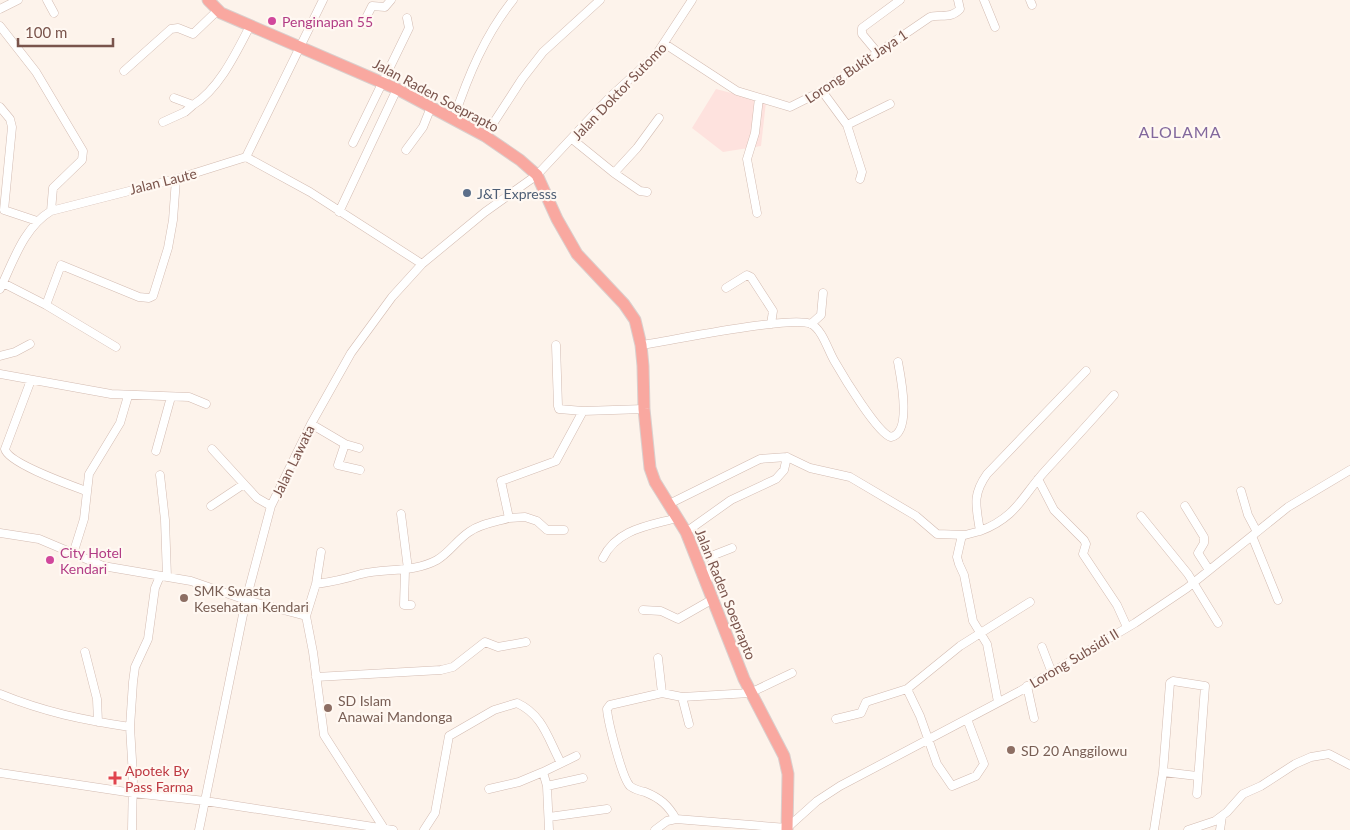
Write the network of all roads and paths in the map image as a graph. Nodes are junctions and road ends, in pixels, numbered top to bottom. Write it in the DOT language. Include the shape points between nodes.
graph roads {
  1 [pos="18,0"];
  2 [pos="47,0"];
  3 [pos="208,0"];
  4 [pos="323,0"];
  5 [pos="391,0"];
  6 [pos="513,0"];
  7 [pos="600,0"];
  8 [pos="692,0"];
  9 [pos="900,0"];
  10 [pos="958,0"];
  11 [pos="984,0"];
  12 [pos="0,10"];
  13 [pos="217,11"];
  14 [pos="54,12"];
  15 [pos="407,18"];
  16 [pos="363,24"];
  17 [pos="0,26"];
  18 [pos="250,26"];
  19 [pos="995,27"];
  20 [pos="665,44"];
  21 [pos="301,46"];
  22 [pos="877,52"];
  23 [pos="124,71"];
  24 [pos="382,81"];
  25 [pos="397,89"];
  26 [pos="822,91"];
  27 [pos="174,98"];
  28 [pos="759,98"];
  29 [pos="890,104"];
  30 [pos="193,106"];
  31 [pos="0,107"];
  32 [pos="431,107"];
  33 [pos="454,118"];
  34 [pos="659,118"];
  35 [pos="163,122"];
  36 [pos="847,125"];
  37 [pos="485,136"];
  38 [pos="572,139"];
  39 [pos="354,143"];
  40 [pos="406,150"];
  41 [pos="246,157"];
  42 [pos="614,172"];
  43 [pos="537,175"];
  44 [pos="176,179"];
  45 [pos="860,179"];
  46 [pos="648,192"];
  47 [pos="51,211"];
  48 [pos="339,212"];
  49 [pos="757,212"];
  50 [pos="38,221"];
  51 [pos="422,264"];
  52 [pos="1,286"];
  53 [pos="726,288"];
  54 [pos="823,293"];
  55 [pos="46,305"];
  56 [pos="771,324"];
  57 [pos="811,324"];
  58 [pos="30,344"];
  59 [pos="556,345"];
  60 [pos="641,345"];
  61 [pos="116,347"];
  62 [pos="0,356"];
  63 [pos="898,362"];
  64 [pos="1086,371"];
  65 [pos="0,374"];
  66 [pos="31,380"];
  67 [pos="128,396"];
  68 [pos="1114,396"];
  69 [pos="171,397"];
  70 [pos="206,404"];
  71 [pos="644,409"];
  72 [pos="582,411"];
  73 [pos="311,424"];
  74 [pos="345,444"];
  75 [pos="212,448"];
  76 [pos="359,448"];
  77 [pos="156,451"];
  78 [pos="787,457"];
  79 [pos="360,470"];
  80 [pos="1350,470"];
  81 [pos="160,475"];
  82 [pos="1038,479"];
  83 [pos="244,484"];
  84 [pos="86,491"];
  85 [pos="1241,491"];
  86 [pos="669,504"];
  87 [pos="210,506"];
  88 [pos="271,506"];
  89 [pos="1185,506"];
  90 [pos="401,514"];
  91 [pos="1141,516"];
  92 [pos="509,518"];
  93 [pos="677,518"];
  94 [pos="564,530"];
  95 [pos="980,531"];
  96 [pos="686,532"];
  97 [pos="0,533"];
  98 [pos="1254,534"];
  99 [pos="962,535"];
  100 [pos="732,548"];
  101 [pos="321,552"];
  102 [pos="73,554"];
  103 [pos="603,558"];
  104 [pos="406,569"];
  105 [pos="1209,570"];
  106 [pos="163,577"];
  107 [pos="707,582"];
  108 [pos="1193,583"];
  109 [pos="316,584"];
  110 [pos="713,599"];
  111 [pos="246,600"];
  112 [pos="1278,600"];
  113 [pos="1030,602"];
  114 [pos="411,604"];
  115 [pos="643,610"];
  116 [pos="306,616"];
  117 [pos="1218,623"];
  118 [pos="1127,627"];
  119 [pos="980,633"];
  120 [pos="526,642"];
  121 [pos="1042,647"];
  122 [pos="85,652"];
  123 [pos="658,658"];
  124 [pos="792,672"];
  125 [pos="1052,672"];
  126 [pos="316,677"];
  127 [pos="1027,686"];
  128 [pos="907,689"];
  129 [pos="750,692"];
  130 [pos="662,693"];
  131 [pos="0,694"];
  132 [pos="682,697"];
  133 [pos="998,702"];
  134 [pos="1034,718"];
  135 [pos="836,719"];
  136 [pos="966,719"];
  137 [pos="98,722"];
  138 [pos="689,724"];
  139 [pos="130,726"];
  140 [pos="927,740"];
  141 [pos="576,756"];
  142 [pos="561,764"];
  143 [pos="1350,765"];
  144 [pos="543,772"];
  145 [pos="1163,772"];
  146 [pos="0,773"];
  147 [pos="1197,776"];
  148 [pos="583,778"];
  149 [pos="547,786"];
  150 [pos="489,789"];
  151 [pos="134,793"];
  152 [pos="1196,794"];
  153 [pos="205,801"];
  154 [pos="607,809"];
  155 [pos="1222,816"];
  156 [pos="549,817"];
  157 [pos="676,819"];
  158 [pos="384,829"];
  159 [pos="787,829"];
  160 [pos="132,830"];
  161 [pos="199,830"];
  162 [pos="393,830"];
  163 [pos="424,830"];
  164 [pos="549,830"];
  165 [pos="655,830"];
  166 [pos="1154,830"];
  167 [pos="1188,830"];
  168 [pos="1220,830"];
  1 -- 12 [label="street"];
  2 -- 14 [label="street"];
  3 -- 13 [label="highway, Jalan Raden Soeprapto"];
  4 -- 21 [label="street"];
  5 -- 16 [label="street" via="382,7 372,6"];
  6 -- 33 [label="street" via="498,20 468,77"];
  7 -- 37 [label="street" via="543,52"];
  8 -- 20 [label="street, Jalan Doktor Sutomo"];
  9 -- 22 [label="street" via="862,28 862,34"];
  10 -- 22 [label="street, Lorong Bukit Jaya 1" via="960,9 956,13 930,17"];
  11 -- 19 [label="street"];
  13 -- 18 [label="highway, Jalan Raden Soeprapto"];
  13 -- 23 [label="street" via="193,34 178,28 171,29"];
  15 -- 24 [label="street" via="408,28"];
  17 -- 47 [label="street" via="36,72 83,151 82,160 53,188"];
  18 -- 21 [label="highway, Jalan Raden Soeprapto"];
  18 -- 30 [label="street" via="212,87"];
  20 -- 28 [label="street, Lorong Bukit Jaya 1" via="725,84"];
  20 -- 38 [label="street, Jalan Doktor Sutomo"];
  21 -- 24 [label="highway, Jalan Raden Soeprapto"];
  21 -- 41 [label="street"];
  22 -- 26 [label="street, Lorong Bukit Jaya 1"];
  24 -- 25 [label="highway, Jalan Raden Soeprapto"];
  24 -- 39 [label="street"];
  25 -- 32 [label="highway, Jalan Raden Soeprapto"];
  25 -- 48 [label="street"];
  26 -- 28 [label="street, Lorong Bukit Jaya 1" via="790,107"];
  26 -- 36 [label="street"];
  27 -- 30 [label="street"];
  28 -- 49 [label="street" via="755,133 747,159"];
  29 -- 36 [label="street"];
  30 -- 35 [label="street"];
  31 -- 50 [label="street" via="12,127 4,210"];
  32 -- 33 [label="highway, Jalan Raden Soeprapto"];
  32 -- 40 [label="street" via="423,127"];
  33 -- 37 [label="highway, Jalan Raden Soeprapto"];
  34 -- 42 [label="street"];
  36 -- 45 [label="street" via="862,172"];
  37 -- 43 [label="highway, Jalan Raden Soeprapto"];
  38 -- 42 [label="street"];
  38 -- 43 [label="street, Jalan Doktor Sutomo"];
  41 -- 44 [label="street, Jalan Laute"];
  41 -- 48 [label="street"];
  42 -- 46 [label="street" via="640,191"];
  43 -- 51 [label="street, Jalan Lawata" via="485,212"];
  43 -- 60 [label="highway, Jalan Raden Soeprapto" via="577,254 631,312"];
  44 -- 47 [label="street, Jalan Laute"];
  44 -- 55 [label="street" via="174,220 153,296 139,297 61,265"];
  47 -- 50 [label="street, Jalan Laute"];
  48 -- 51 [label="street"];
  50 -- 52 [label="street, Jalan Laute" via="26,237"];
  51 -- 73 [label="street, Jalan Lawata" via="392,297 351,353"];
  52 -- 55 [label="street"];
  53 -- 56 [label="street" via="742,276 747,274 751,277 773,311"];
  54 -- 57 [label="street" via="821,315"];
  55 -- 61 [label="street"];
  56 -- 57 [label="street"];
  56 -- 60 [label="street"];
  57 -- 63 [label="street" via="820,332 834,361 868,413 891,437 901,432 903,422 903,388"];
  58 -- 62 [label="street"];
  59 -- 72 [label="street" via="559,410"];
  60 -- 71 [label="highway, Jalan Raden Soeprapto"];
  64 -- 95 [label="street" via="983,478 975,502"];
  65 -- 66 [label="street"];
  66 -- 67 [label="street"];
  66 -- 84 [label="street" via="5,449 6,454"];
  67 -- 69 [label="street"];
  67 -- 84 [label="street" via="120,423 89,474"];
  68 -- 82 [label="street"];
  69 -- 70 [label="street" via="194,398"];
  69 -- 77 [label="street"];
  71 -- 72 [label="street"];
  71 -- 86 [label="highway, Jalan Raden Soeprapto" via="650,468"];
  72 -- 92 [label="street" via="556,461 501,480"];
  73 -- 74 [label="street"];
  73 -- 88 [label="street, Jalan Lawata"];
  74 -- 76 [label="street"];
  74 -- 79 [label="street" via="338,465"];
  75 -- 83 [label="street"];
  78 -- 86 [label="street" via="760,459"];
  78 -- 96 [label="street" via="784,470 776,479 731,500"];
  78 -- 99 [label="street" via="810,468 850,476 916,516 937,534"];
  80 -- 98 [label="street, Lorong Subsidi II" via="1288,507"];
  81 -- 106 [label="street" via="166,533"];
  82 -- 95 [label="street" via="1011,513"];
  82 -- 118 [label="street" via="1054,510 1084,540 1083,554 1117,605"];
  83 -- 87 [label="street"];
  83 -- 88 [label="street" via="257,498"];
  84 -- 102 [label="street" via="84,519"];
  85 -- 98 [label="street"];
  86 -- 93 [label="highway, Jalan Raden Soeprapto"];
  88 -- 111 [label="street, Jalan Lawata"];
  89 -- 105 [label="street" via="1204,537 1204,543 1198,550"];
  90 -- 104 [label="street"];
  91 -- 108 [label="street"];
  92 -- 94 [label="street" via="525,517 537,521 547,530"];
  92 -- 104 [label="street" via="477,527 437,560"];
  93 -- 96 [label="highway, Jalan Raden Soeprapto"];
  93 -- 103 [label="street" via="617,538"];
  95 -- 99 [label="street"];
  96 -- 107 [label="highway, Jalan Raden Soeprapto"];
  97 -- 102 [label="street" via="38,539"];
  98 -- 105 [label="street, Lorong Subsidi II"];
  98 -- 112 [label="street"];
  99 -- 119 [label="street" via="957,556 973,621"];
  100 -- 107 [label="street" via="714,555"];
  101 -- 109 [label="street"];
  102 -- 106 [label="street" via="103,566"];
  104 -- 109 [label="street"];
  104 -- 114 [label="street" via="404,605"];
  105 -- 108 [label="street, Lorong Subsidi II"];
  106 -- 111 [label="street" via="191,581"];
  106 -- 139 [label="street" via="155,588 148,639 135,667"];
  107 -- 110 [label="highway, Jalan Raden Soeprapto"];
  108 -- 117 [label="street"];
  108 -- 118 [label="street, Lorong Subsidi II"];
  109 -- 116 [label="street"];
  110 -- 115 [label="street" via="678,619 655,609"];
  110 -- 129 [label="highway, Jalan Raden Soeprapto"];
  111 -- 116 [label="street"];
  111 -- 153 [label="street, Jalan Lawata"];
  113 -- 119 [label="street"];
  116 -- 126 [label="street"];
  118 -- 125 [label="street, Lorong Subsidi II"];
  119 -- 128 [label="street"];
  119 -- 133 [label="street" via="987,644"];
  120 -- 126 [label="street" via="498,647 485,642 453,667 441,670"];
  121 -- 125 [label="street"];
  122 -- 137 [label="street" via="97,699"];
  123 -- 130 [label="street"];
  124 -- 129 [label="street"];
  125 -- 127 [label="street, Lorong Subsidi II"];
  126 -- 158 [label="street" via="324,735"];
  127 -- 133 [label="street, Lorong Subsidi II"];
  127 -- 134 [label="street"];
  128 -- 135 [label="street" via="866,702 861,713"];
  128 -- 140 [label="street"];
  129 -- 132 [label="street"];
  129 -- 159 [label="highway, Jalan Raden Soeprapto" via="784,756 788,774"];
  130 -- 132 [label="street"];
  130 -- 157 [label="street" via="610,705 607,711 627,781 631,787 664,802"];
  131 -- 137 [label="street" via="46,712"];
  132 -- 138 [label="street"];
  133 -- 136 [label="street, Lorong Subsidi II"];
  136 -- 140 [label="street, Lorong Subsidi II"];
  136 -- 140 [label="street" via="984,764 976,776 952,786 937,764"];
  137 -- 139 [label="street"];
  139 -- 151 [label="street"];
  140 -- 159 [label="street, Lorong Subsidi II" via="829,793"];
  141 -- 142 [label="street"];
  142 -- 144 [label="street"];
  142 -- 163 [label="street" via="539,717 518,703 494,710 449,736 435,813"];
  143 -- 155 [label="street" via="1329,754 1300,762 1243,794"];
  144 -- 149 [label="street"];
  144 -- 150 [label="street"];
  145 -- 147 [label="street"];
  145 -- 147 [label="street" via="1170,683 1195,683 1205,686"];
  145 -- 166 [label="street"];
  146 -- 151 [label="street"];
  147 -- 152 [label="street"];
  148 -- 149 [label="street"];
  149 -- 156 [label="street"];
  151 -- 153 [label="street"];
  151 -- 160 [label="street"];
  153 -- 158 [label="street"];
  153 -- 161 [label="street, Jalan Lawata"];
  154 -- 156 [label="street"];
  155 -- 167 [label="street"];
  155 -- 168 [label="street"];
  156 -- 164 [label="street"];
  157 -- 159 [label="street"];
  157 -- 165 [label="street" via="666,821"];
  158 -- 162 [label="street"];
}
